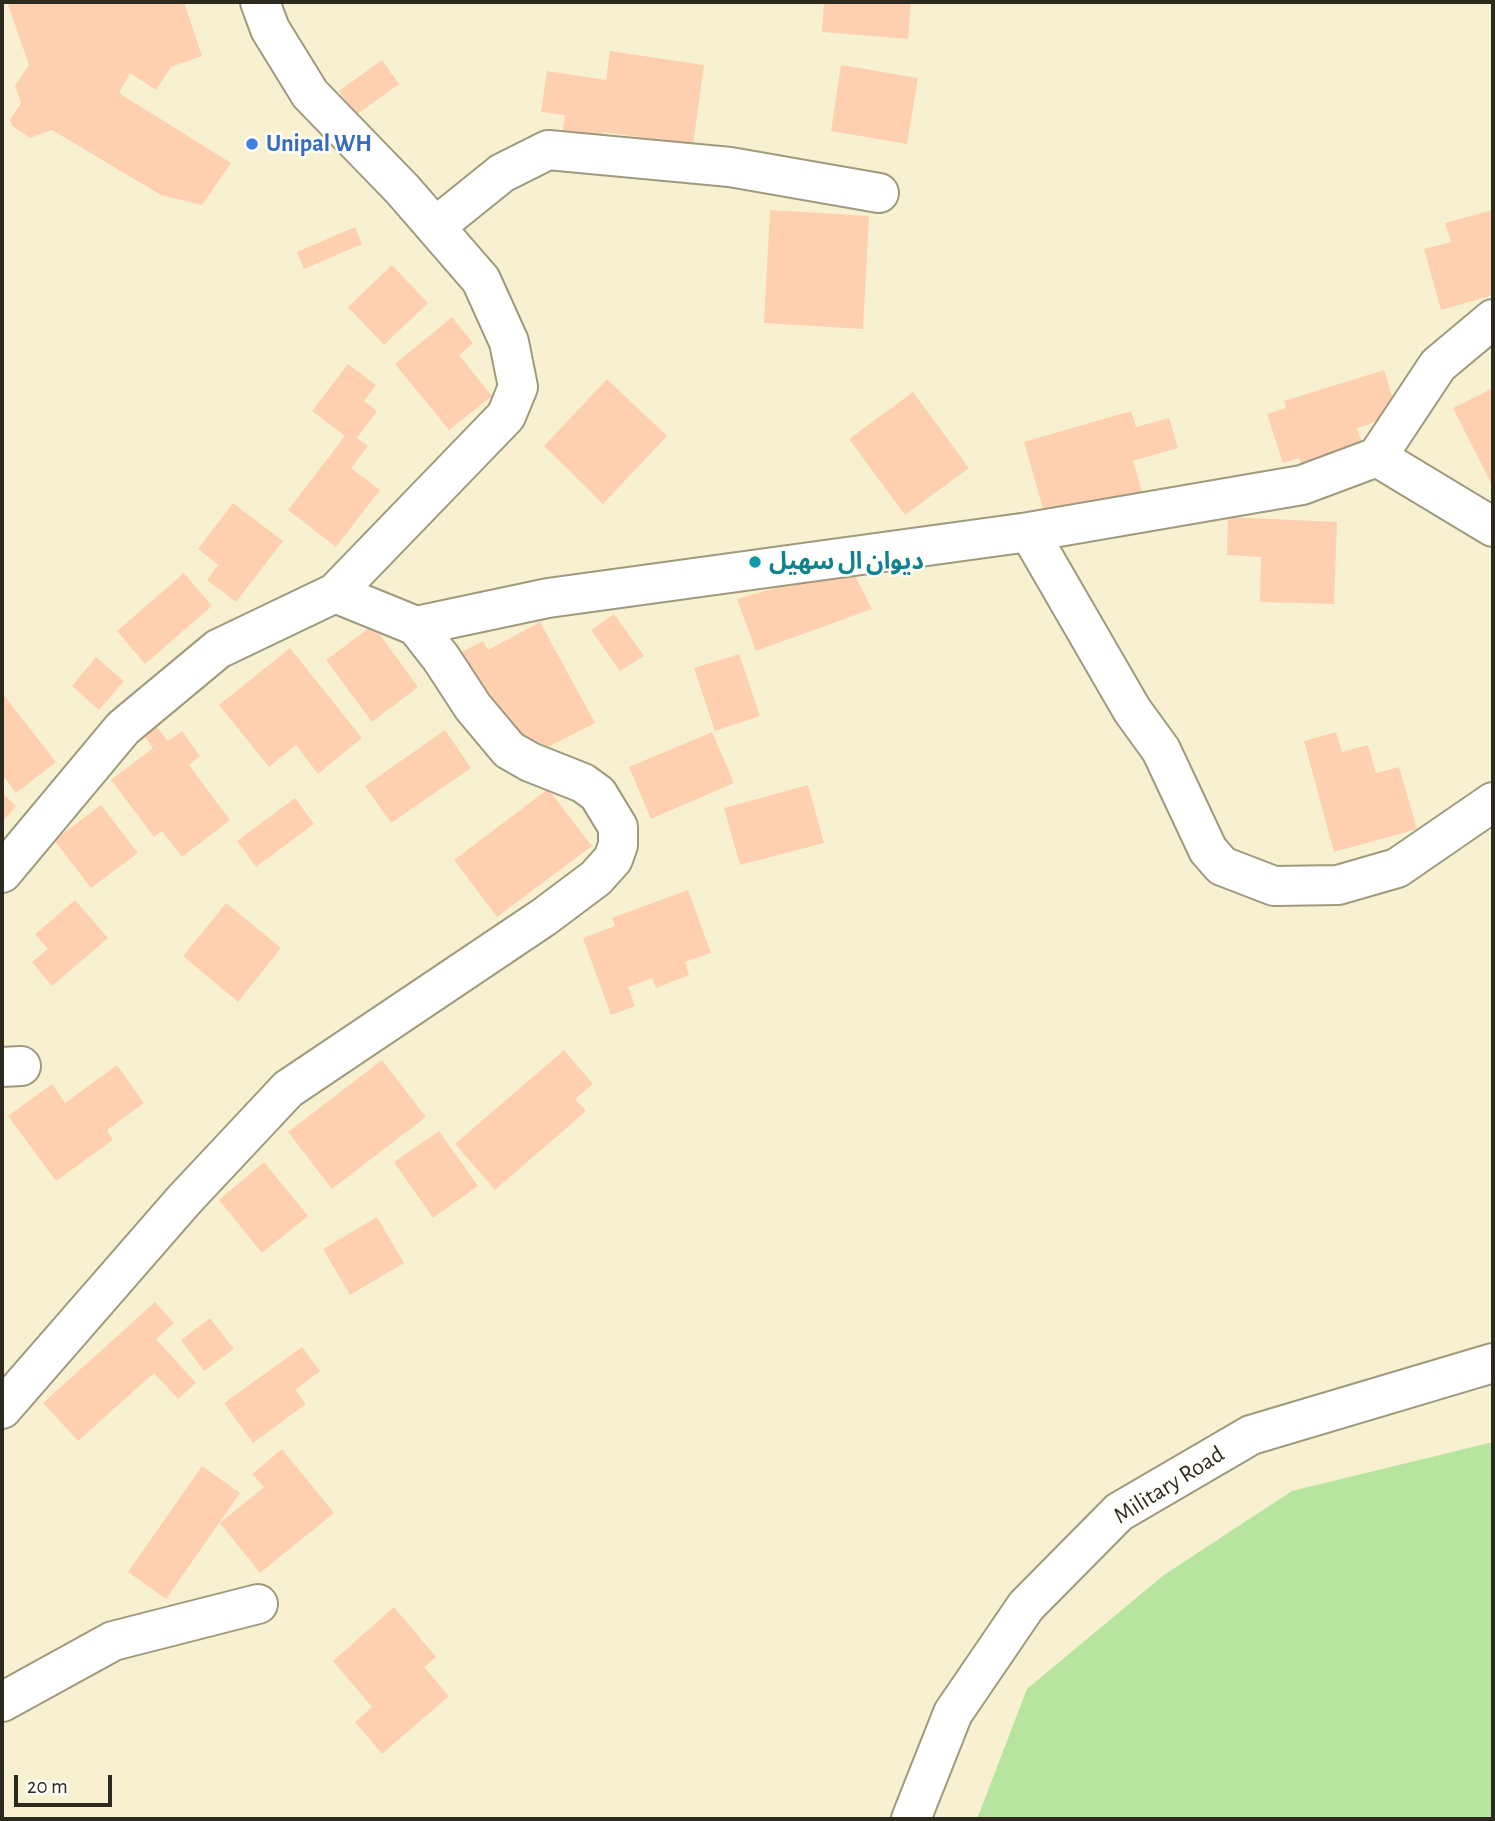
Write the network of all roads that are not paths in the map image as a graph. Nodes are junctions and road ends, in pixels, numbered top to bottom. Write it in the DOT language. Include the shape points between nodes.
graph roads {
  1 [pos="260,2"];
  2 [pos="879,193"];
  3 [pos="435,227"];
  4 [pos="1493,319"];
  5 [pos="1377,457"];
  6 [pos="1493,527"];
  7 [pos="1029,533"];
  8 [pos="335,593"];
  9 [pos="416,626"];
  10 [pos="1493,802"];
  11 [pos="2,873"];
  12 [pos="1493,1363"];
  13 [pos="2,1409"];
  14 [pos="258,1604"];
  15 [pos="2,1702"];
  16 [pos="911,1819"];
  1 -- 3 [label="street" via="270,29 310,94"];
  2 -- 3 [label="street" via="730,167 548,150 502,173"];
  3 -- 8 [label="street" via="481,280 509,342 518,387 506,416"];
  4 -- 5 [label="street" via="1438,365"];
  5 -- 6 [label="street"];
  5 -- 7 [label="street" via="1302,485"];
  7 -- 9 [label="street" via="548,598"];
  7 -- 10 [label="street" via="1132,710 1161,750 1208,850 1222,866 1275,886 1338,886 1397,868"];
  8 -- 9 [label="street"];
  8 -- 11 [label="street" via="218,649 123,728"];
  9 -- 13 [label="street" via="472,707 509,750 583,782 597,794 618,827 613,859 596,878 544,917 288,1089 184,1200"];
  12 -- 16 [label="street, Military Road" via="1251,1435 1119,1512 1026,1606 953,1713"];
  14 -- 15 [label="street" via="113,1641"];
}
